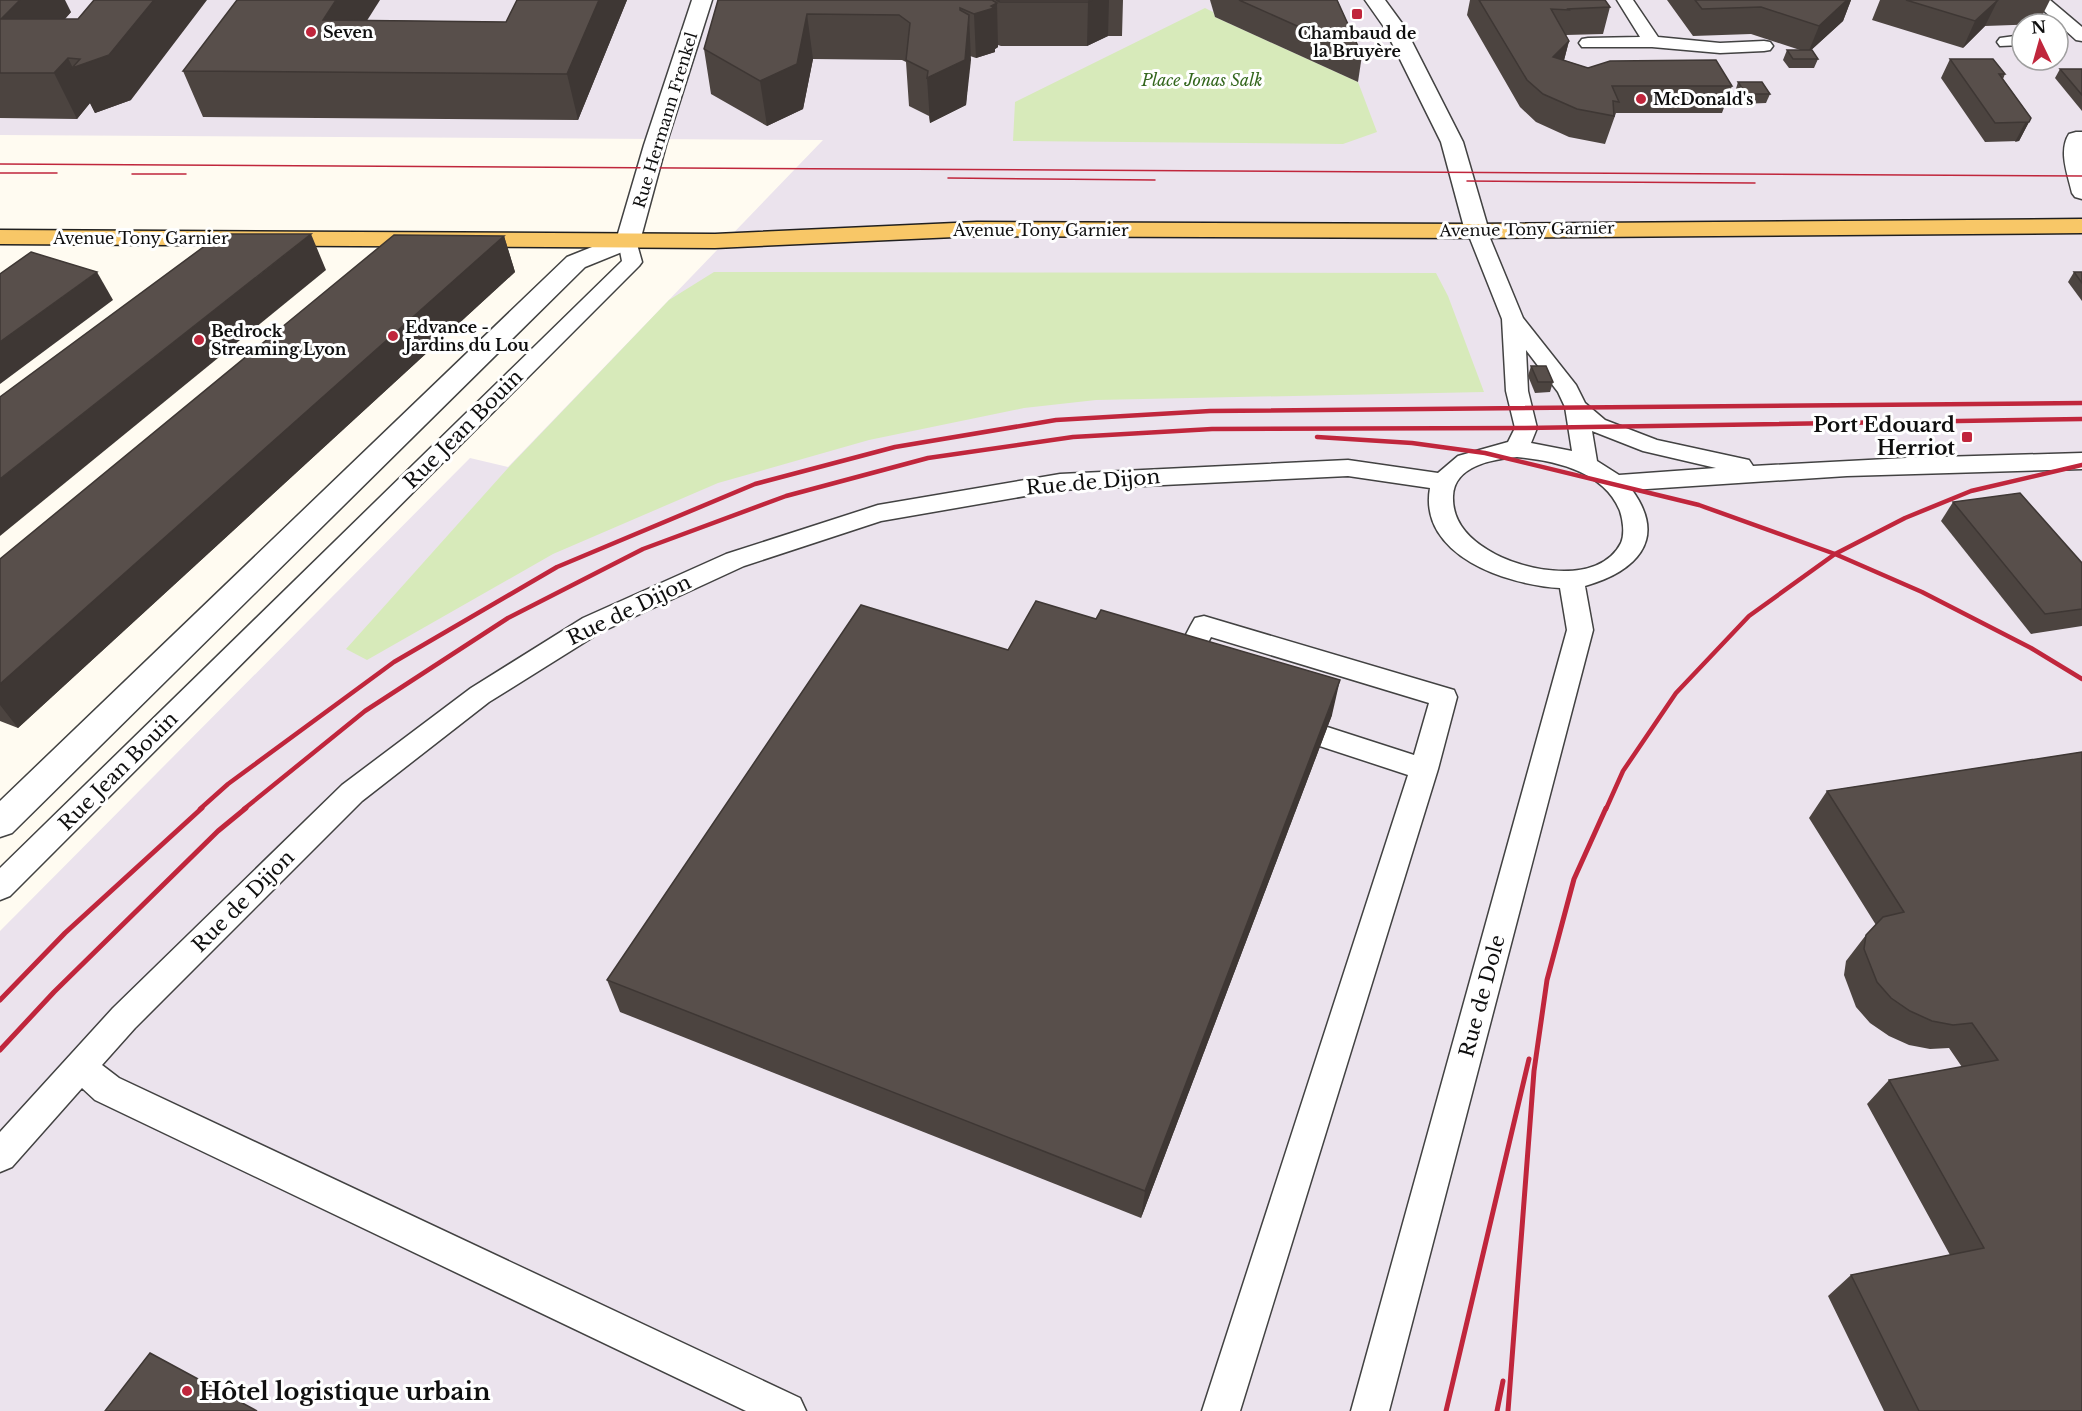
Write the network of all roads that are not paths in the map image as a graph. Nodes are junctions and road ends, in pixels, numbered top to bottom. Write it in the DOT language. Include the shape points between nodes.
graph roads {
  1 [pos="702,0"];
  2 [pos="1375,0"];
  3 [pos="1625,0"];
  4 [pos="2040,0"];
  5 [pos="2080,35"];
  6 [pos="1652,42"];
  7 [pos="1588,43"];
  8 [pos="1764,46"];
  9 [pos="2082,138"];
  10 [pos="2082,193"];
  11 [pos="2082,226"];
  12 [pos="1477,231"];
  13 [pos="0,237"];
  14 [pos="628,241"];
  15 [pos="1512,319"];
  16 [pos="1576,407"];
  17 [pos="1517,449"];
  18 [pos="2082,461"];
  19 [pos="1586,464"];
  20 [pos="1771,472"];
  21 [pos="1445,482"];
  22 [pos="1613,483"];
  23 [pos="1571,579"];
  24 [pos="1194,695"];
  25 [pos="1270,720"];
  26 [pos="1424,769"];
  27 [pos="0,823"];
  28 [pos="0,887"];
  29 [pos="80,1067"];
  30 [pos="0,1156"];
  31 [pos="787,1411"];
  32 [pos="1221,1411"];
  33 [pos="1370,1411"];
  1 -- 14 [label="street, Rue Hermann Frenkel"];
  2 -- 12 [label="street" via="1394,26 1452,142"];
  3 -- 6 [label="lane"];
  4 -- 5 [label="lane"];
  6 -- 7 [label="lane"];
  6 -- 8 [label="lane" via="1720,48"];
  9 -- 10 [label="lane" via="2076,138 2073,153"];
  11 -- 12 [label="main road, Avenue Tony Garnier"];
  12 -- 14 [label="main road, Avenue Tony Garnier" via="977,229"];
  12 -- 15 [label="lane"];
  13 -- 14 [label="main road, Avenue Tony Garnier"];
  14 -- 27 [label="street, Rue Jean Bouin" via="576,262"];
  14 -- 28 [label="lane, Rue Jean Bouin" via="633,262"];
  15 -- 16 [label="lane" via="1568,390"];
  15 -- 17 [label="lane" via="1517,391 1526,428"];
  16 -- 19 [label="lane"];
  16 -- 20 [label="lane" via="1597,425 1651,447"];
  17 -- 19 [label="lane" via="1564,455"];
  17 -- 21 [label="lane" via="1485,453 1468,460"];
  18 -- 20 [label="lane"];
  19 -- 22 [label="lane"];
  20 -- 22 [label="lane"];
  21 -- 23 [label="lane" via="1440,501 1445,521 1458,541 1508,571 1539,579"];
  21 -- 29 [label="lane, Rue de Dijon" via="1348,468 1060,482 878,513 735,560 591,625 480,695 352,793 124,1018"];
  22 -- 23 [label="lane" via="1630,504 1636,526 1631,548 1614,565 1595,575"];
  23 -- 33 [label="lane, Rue de Dole" via="1580,630"];
  24 -- 26 [label="lane" via="1172,688 1204,624 1444,697"];
  25 -- 26 [label="lane"];
  26 -- 32 [label="lane"];
  29 -- 30 [label="lane, Rue de Dijon"];
  29 -- 31 [label="lane" via="106,1089"];
}
